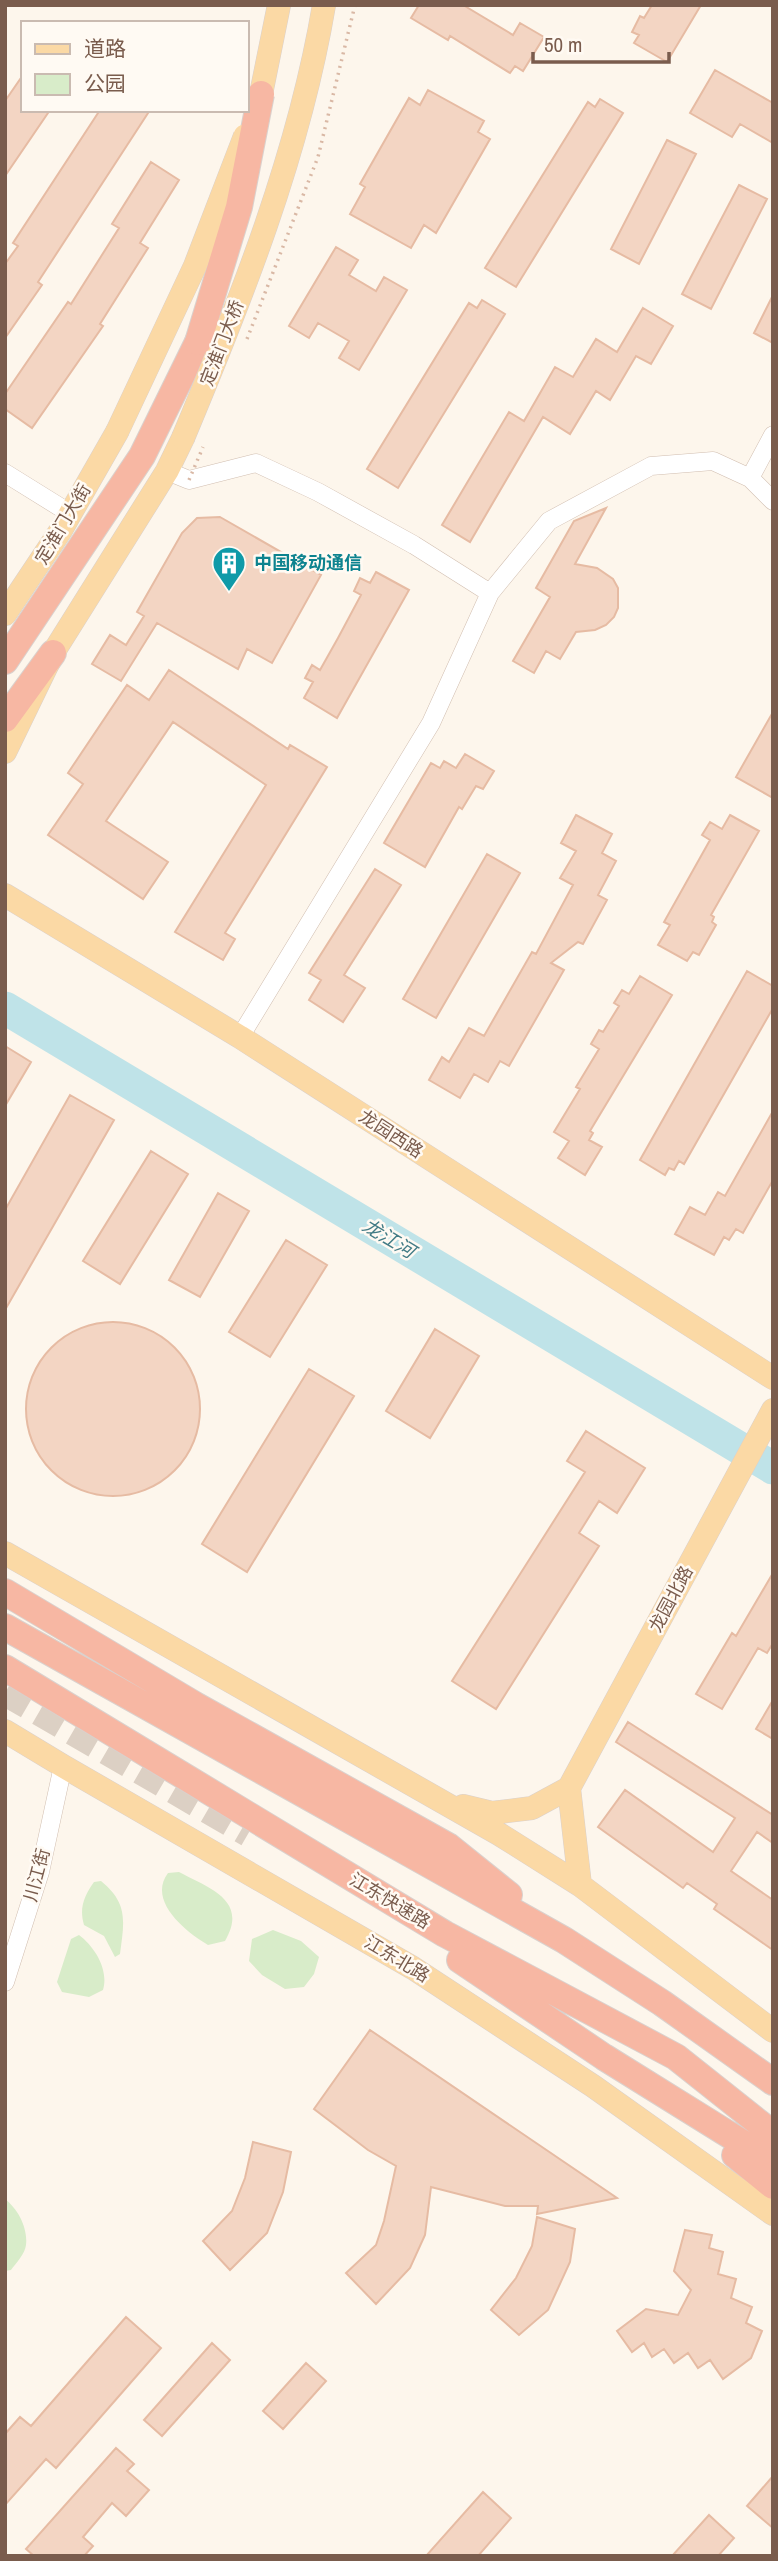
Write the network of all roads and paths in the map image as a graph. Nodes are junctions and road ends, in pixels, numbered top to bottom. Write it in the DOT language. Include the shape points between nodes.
graph roads {
  1 [pos="279,5"];
  2 [pos="324,5"];
  3 [pos="261,94"];
  4 [pos="773,435"];
  5 [pos="167,471"];
  6 [pos="5,473"];
  7 [pos="750,478"];
  8 [pos="773,501"];
  9 [pos="71,514"];
  10 [pos="490,593"];
  11 [pos="5,614"];
  12 [pos="53,653"];
  13 [pos="5,661"];
  14 [pos="5,719"];
  15 [pos="5,752"];
  16 [pos="5,895"];
  17 [pos="240,1037"];
  18 [pos="773,1378"];
  19 [pos="773,1410"];
  20 [pos="5,1553"];
  21 [pos="5,1592"];
  22 [pos="5,1627"];
  23 [pos="5,1668"];
  24 [pos="5,1731"];
  25 [pos="63,1766"];
  26 [pos="569,1788"];
  27 [pos="435,1800"];
  28 [pos="248,1834"];
  29 [pos="580,1885"];
  30 [pos="564,1940"];
  31 [pos="5,1982"];
  32 [pos="773,2031"];
  33 [pos="604,2057"];
  34 [pos="773,2082"];
  35 [pos="773,2134"];
  36 [pos="773,2162"];
  37 [pos="773,2186"];
  38 [pos="773,2214"];
  1 -- 3 [label="main road"];
  2 -- 5 [label="main road, 定淮门大桥, bridge" via="300,112 266,222 229,331"];
  3 -- 9 [label="main road, 定淮门大街, bridge" via="195,266 117,432"];
  3 -- 13 [label="highway, bridge" via="239,207 198,342 142,456"];
  4 -- 7 [label="street"];
  5 -- 10 [label="street" via="189,480 256,463 414,545"];
  5 -- 12 [label="main road, 定淮门大桥"];
  6 -- 9 [label="street"];
  7 -- 8 [label="street"];
  7 -- 10 [label="street" via="713,461 651,466 549,521"];
  9 -- 11 [label="main road, 定淮门大街"];
  10 -- 17 [label="street" via="431,723"];
  12 -- 14 [label="highway"];
  12 -- 15 [label="main road"];
  16 -- 17 [label="main road, 龙园西路"];
  17 -- 18 [label="main road, 龙园西路"];
  19 -- 26 [label="main road, 龙园北路"];
  20 -- 27 [label="main road"];
  21 -- 30 [label="highway" via="195,1705 448,1846"];
  22 -- 30 [label="highway"];
  23 -- 35 [label="highway, 江东快速路" via="445,1934 676,2057"];
  24 -- 25 [label="main road, 江东北路"];
  25 -- 31 [label="street, 川江街" via="40,1872"];
  25 -- 38 [label="main road, 江东北路" via="413,1968 593,2086"];
  26 -- 27 [label="main road" via="532,1808 492,1813"];
  26 -- 29 [label="main road"];
  27 -- 29 [label="main road"];
  28 -- 33 [label="highway" via="473,1967"];
  29 -- 32 [label="main road"];
  30 -- 34 [label="highway"];
  33 -- 36 [label="highway"];
  33 -- 37 [label="highway"];
}
